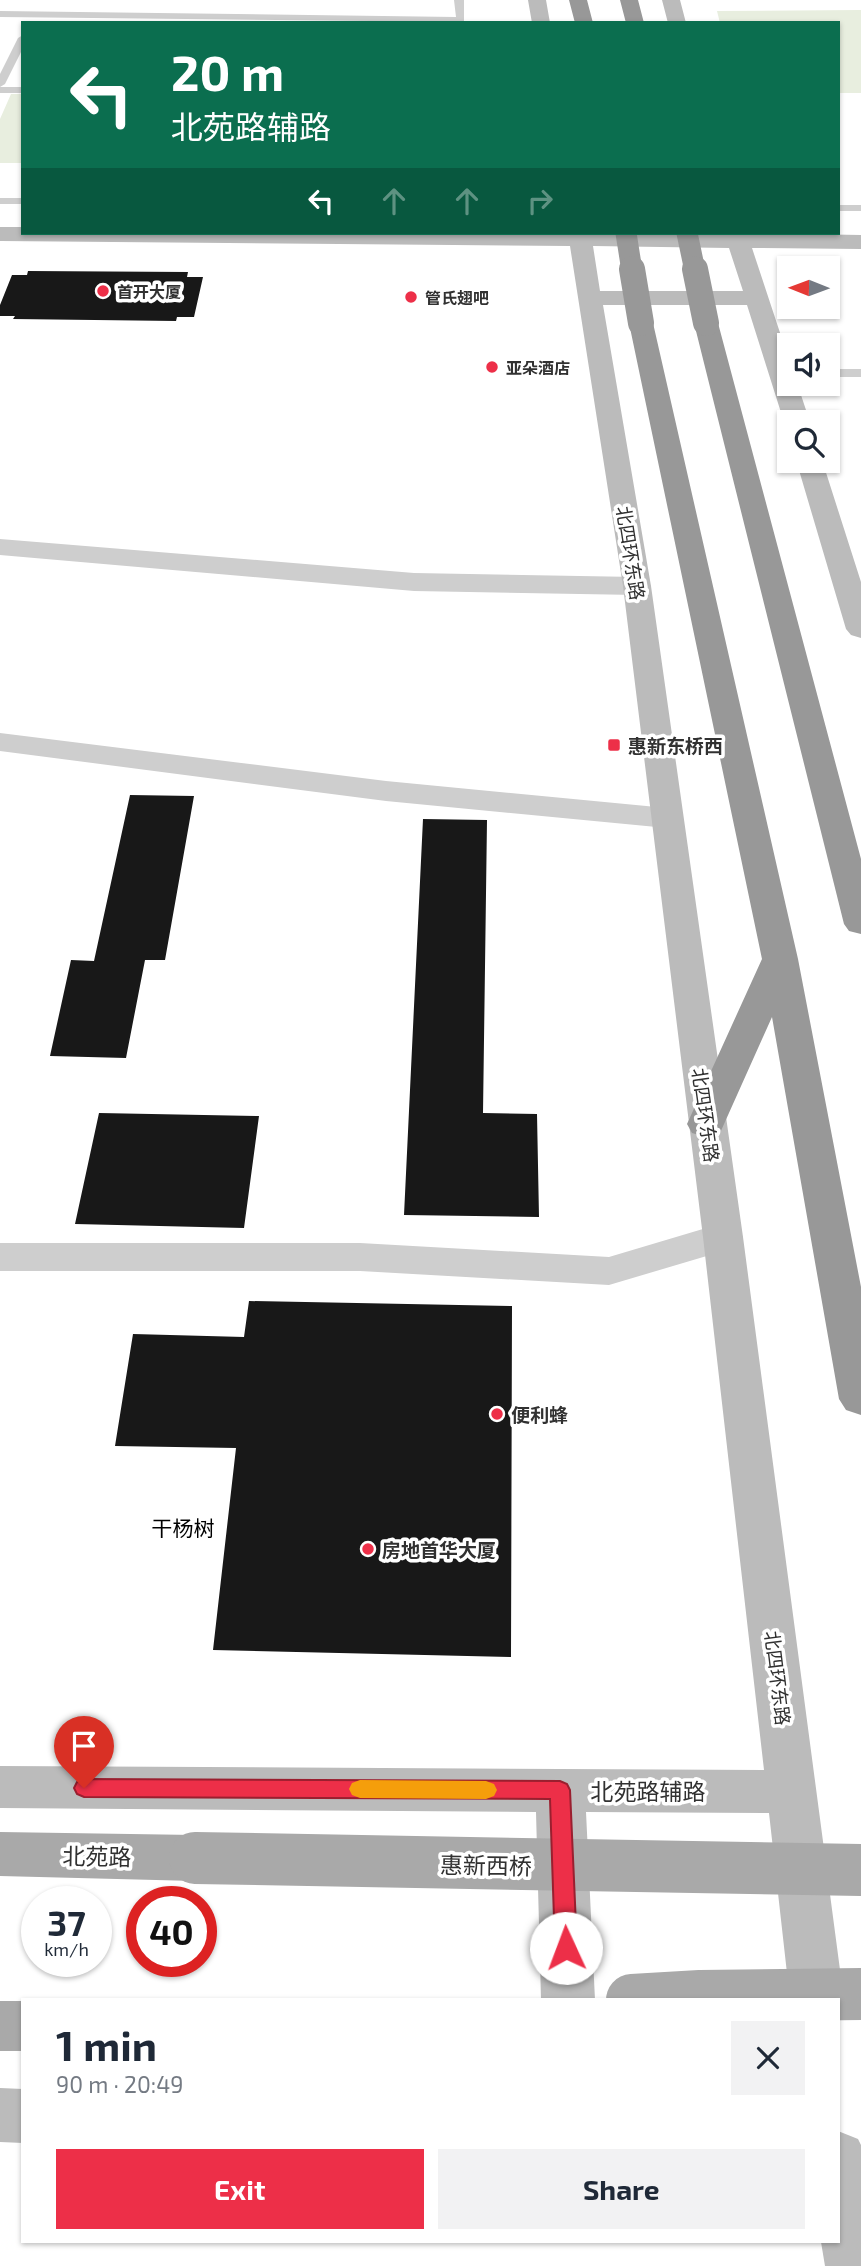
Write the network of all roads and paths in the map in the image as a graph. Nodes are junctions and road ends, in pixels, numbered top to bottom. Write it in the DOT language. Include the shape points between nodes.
graph roads {
  1 [pos="460,0"];
  2 [pos="537,0"];
  3 [pos="578,0"];
  4 [pos="629,0"];
  5 [pos="671,0"];
  6 [pos="0,14"];
  7 [pos="32,19"];
  8 [pos="245,20"];
  9 [pos="352,21"];
  10 [pos="541,21"];
  11 [pos="583,21"];
  12 [pos="634,21"];
  13 [pos="676,21"];
  14 [pos="21,42"];
  15 [pos="0,53"];
  16 [pos="15,54"];
  17 [pos="0,83"];
  18 [pos="0,90"];
  19 [pos="21,90"];
  20 [pos="0,201"];
  21 [pos="21,201"];
  22 [pos="840,208"];
  23 [pos="861,208"];
  24 [pos="0,226"];
  25 [pos="21,226"];
  26 [pos="0,234"];
  27 [pos="21,234"];
  28 [pos="290,235"];
  29 [pos="626,235"];
  30 [pos="671,235"];
  31 [pos="687,235"];
  32 [pos="580,236"];
  33 [pos="738,238"];
  34 [pos="861,242"];
  35 [pos="591,298"];
  36 [pos="758,299"];
  37 [pos="777,352"];
  38 [pos="840,373"];
  39 [pos="861,373"];
  40 [pos="814,473"];
  41 [pos="0,547"];
  42 [pos="852,568"];
  43 [pos="637,586"];
  44 [pos="861,629"];
  45 [pos="0,742"];
  46 [pos="667,818"];
  47 [pos="861,924"];
  48 [pos="780,959"];
  49 [pos="706,1124"];
  50 [pos="723,1237"];
  51 [pos="0,1257"];
  52 [pos="861,1399"];
  53 [pos="0,1787"];
  54 [pos="560,1790"];
  55 [pos="792,1792"];
  56 [pos="0,1854"];
  57 [pos="195,1858"];
  58 [pos="861,1870"];
  59 [pos="861,1994"];
  60 [pos="568,1998"];
  61 [pos="666,1998"];
  62 [pos="817,1998"];
  63 [pos="0,2025"];
  64 [pos="21,2026"];
  65 [pos="0,2116"];
  66 [pos="21,2116"];
  67 [pos="840,2172"];
  68 [pos="854,2266"];
  1 -- 9 [label="lane" via="461,20"];
  2 -- 10 [label="street"];
  3 -- 11 [label="highway"];
  4 -- 12 [label="highway"];
  5 -- 13 [label="street"];
  6 -- 7 [label="lane"];
  7 -- 8 [label="lane"];
  8 -- 9 [label="lane"];
  14 -- 16 [label="lane"];
  15 -- 16 [label="lane"];
  16 -- 17 [label="lane"];
  18 -- 19 [label="lane"];
  20 -- 21 [label="lane"];
  22 -- 23 [label="lane"];
  24 -- 25 [label="street"];
  26 -- 27 [label="street"];
  28 -- 32 [label="street"];
  29 -- 48 [label="highway, bridge" via="641,323"];
  30 -- 33 [label="street"];
  31 -- 47 [label="highway, bridge"];
  32 -- 33 [label="street"];
  32 -- 35 [label="street, 北四环东路"];
  33 -- 34 [label="street"];
  33 -- 36 [label="street"];
  35 -- 36 [label="street"];
  35 -- 43 [label="street, 北四环东路"];
  36 -- 37 [label="street"];
  38 -- 39 [label="lane"];
  40 -- 42 [label="street"];
  41 -- 43 [label="street" via="414,582"];
  42 -- 44 [label="street"];
  43 -- 46 [label="street, 北四环东路"];
  45 -- 46 [label="street" via="386,791"];
  46 -- 49 [label="street, 北四环东路"];
  48 -- 49 [label="highway"];
  48 -- 52 [label="highway"];
  49 -- 50 [label="street, 北四环东路"];
  50 -- 51 [label="street" via="609,1271 360,1257"];
  50 -- 55 [label="street, 北四环东路"];
  53 -- 54 [label="street, 北苑路辅路"];
  54 -- 55 [label="street, 北苑路辅路"];
  54 -- 60 [label="street"];
  55 -- 62 [label="street, 北四环东路"];
  56 -- 57 [label="main road, 北苑路"];
  57 -- 58 [label="main road, 惠新西桥, bridge"];
  59 -- 61 [label="main road, bridge"];
  63 -- 64 [label="main road"];
  65 -- 66 [label="street"];
  67 -- 68 [label="street"];
}
